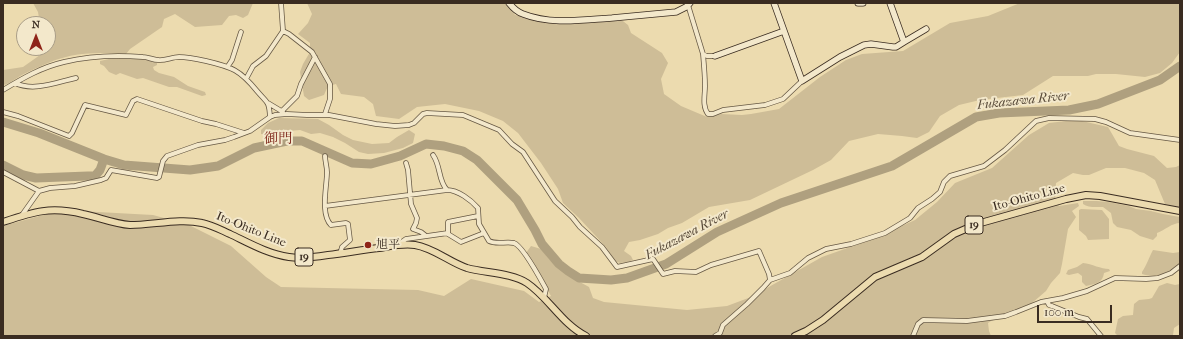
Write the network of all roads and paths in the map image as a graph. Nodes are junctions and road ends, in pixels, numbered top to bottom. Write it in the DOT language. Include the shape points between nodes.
graph roads {
  1 [pos="281,3"];
  2 [pos="509,3"];
  3 [pos="774,3"];
  4 [pos="858,3"];
  5 [pos="863,3"];
  6 [pos="890,3"];
  7 [pos="687,5"];
  8 [pos="926,29"];
  9 [pos="283,30"];
  10 [pos="784,31"];
  11 [pos="241,32"];
  12 [pos="904,42"];
  13 [pos="703,54"];
  14 [pos="715,56"];
  15 [pos="315,57"];
  16 [pos="228,66"];
  17 [pos="76,78"];
  18 [pos="246,79"];
  19 [pos="802,81"];
  20 [pos="15,83"];
  21 [pos="3,90"];
  22 [pos="268,103"];
  23 [pos="3,112"];
  24 [pos="283,112"];
  25 [pos="325,114"];
  26 [pos="270,117"];
  27 [pos="244,133"];
  28 [pos="1180,140"];
  29 [pos="433,155"];
  30 [pos="325,156"];
  31 [pos="406,163"];
  32 [pos="3,172"];
  33 [pos="447,190"];
  34 [pos="38,191"];
  35 [pos="410,195"];
  36 [pos="325,206"];
  37 [pos="1180,211"];
  38 [pos="21,216"];
  39 [pos="478,216"];
  40 [pos="3,222"];
  41 [pos="448,233"];
  42 [pos="484,233"];
  43 [pos="426,236"];
  44 [pos="399,244"];
  45 [pos="340,254"];
  46 [pos="1180,266"];
  47 [pos="770,280"];
  48 [pos="544,298"];
  49 [pos="1047,301"];
  50 [pos="586,336"];
  51 [pos="714,336"];
  52 [pos="796,336"];
  53 [pos="912,336"];
  54 [pos="1101,336"];
  1 -- 9 [label="street"];
  2 -- 7 [label="street" via="522,14 551,20 676,12"];
  3 -- 10 [label="street"];
  4 -- 5 [label="street"];
  6 -- 12 [label="street"];
  7 -- 13 [label="street"];
  8 -- 12 [label="street"];
  9 -- 15 [label="street"];
  9 -- 18 [label="street" via="266,56 253,66"];
  10 -- 14 [label="street"];
  10 -- 19 [label="street"];
  11 -- 16 [label="street"];
  12 -- 19 [label="street" via="896,47 864,45"];
  13 -- 14 [label="street"];
  13 -- 19 [label="street" via="704,96 708,114 765,105 783,99"];
  15 -- 24 [label="street" via="297,96"];
  15 -- 25 [label="street" via="330,84 330,99"];
  16 -- 18 [label="street"];
  16 -- 20 [label="street" via="184,57 160,60 144,57 91,58 48,67"];
  17 -- 20 [label="street" via="28,87"];
  18 -- 22 [label="street"];
  20 -- 21 [label="street"];
  22 -- 24 [label="street"];
  22 -- 26 [label="street"];
  23 -- 27 [label="street" via="69,136 85,105 126,115 133,101 137,99"];
  24 -- 25 [label="street" via="307,116"];
  24 -- 26 [label="street"];
  25 -- 47 [label="street" via="395,126 414,123 427,113 463,116 499,130 523,152 555,201 602,247 617,267 654,260 663,274 675,271 696,272 712,264 759,251"];
  26 -- 27 [label="street"];
  27 -- 34 [label="street" via="167,156 157,178 111,170 106,178 96,182"];
  28 -- 47 [label="street" via="1130,133 1096,119 1048,118 1036,121 1006,150 984,166 950,176 940,192 918,208 910,218 885,233 826,249 808,258 790,272"];
  29 -- 33 [label="street" via="442,184"];
  30 -- 36 [label="street"];
  31 -- 35 [label="street"];
  32 -- 34 [label="street"];
  33 -- 35 [label="street"];
  33 -- 39 [label="street" via="454,191 475,205 479,210"];
  34 -- 38 [label="street"];
  35 -- 36 [label="street"];
  35 -- 43 [label="street" via="417,218 413,229"];
  36 -- 45 [label="street" via="329,224 348,224 350,240 342,247"];
  37 -- 52 [label="main road, Ito-Ohito Line / 19" via="1086,195 977,224 954,234 922,257 875,277 823,320"];
  38 -- 40 [label="main road, Ito-Ohito Line / 19"];
  38 -- 45 [label="main road, Ito-Ohito Line / 19" via="56,210 122,224 193,221 215,227 282,256 300,258"];
  39 -- 41 [label="street" via="448,222"];
  39 -- 42 [label="street"];
  41 -- 42 [label="street" via="461,242"];
  41 -- 43 [label="street"];
  42 -- 48 [label="street" via="491,242 513,243 520,247 546,289"];
  43 -- 44 [label="street" via="406,239"];
  44 -- 45 [label="main road, Ito-Ohito Line / 19"];
  44 -- 48 [label="main road, Ito-Ohito Line / 19" via="422,246 461,266 522,280"];
  46 -- 49 [label="street" via="1158,278 1115,278 1087,291"];
  47 -- 51 [label="street" via="723,325 720,333"];
  48 -- 50 [label="main road, Ito-Ohito Line / 19" via="573,328"];
  49 -- 53 [label="street" via="1005,316 967,321 923,320"];
  49 -- 54 [label="street" via="1049,305 1087,319"];
}
